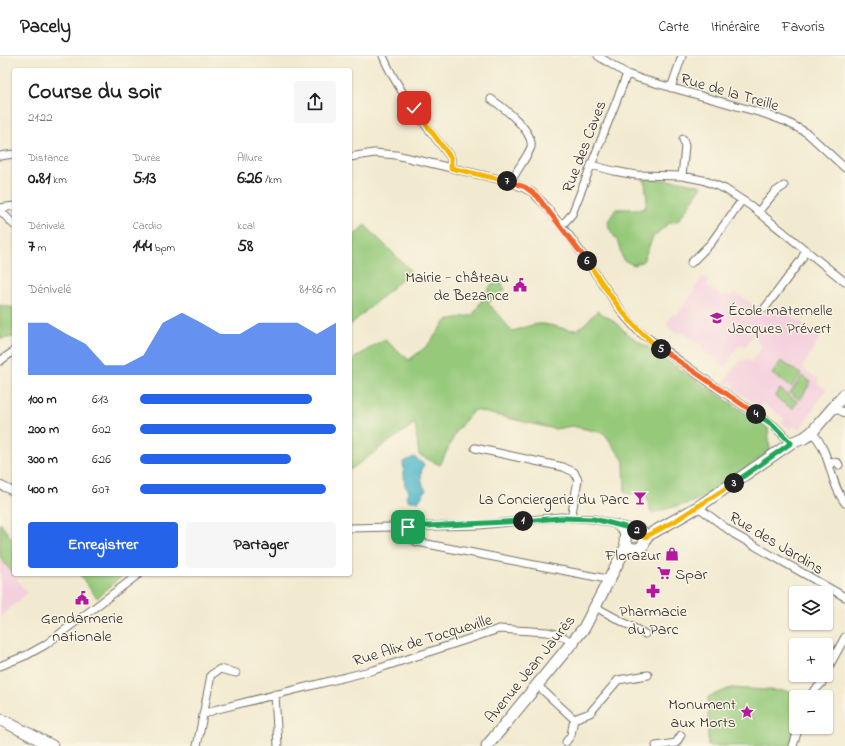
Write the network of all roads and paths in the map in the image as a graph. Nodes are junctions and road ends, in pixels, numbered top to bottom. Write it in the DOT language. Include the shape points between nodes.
graph roads {
  1 [pos="383,56"];
  2 [pos="598,56"];
  3 [pos="682,56"];
  4 [pos="626,74"];
  5 [pos="671,88"];
  6 [pos="491,99"];
  7 [pos="683,139"];
  8 [pos="12,154"];
  9 [pos="0,156"];
  10 [pos="352,157"];
  11 [pos="591,165"];
  12 [pos="451,168"];
  13 [pos="845,168"];
  14 [pos="682,176"];
  15 [pos="511,182"];
  16 [pos="784,186"];
  17 [pos="742,200"];
  18 [pos="12,206"];
  19 [pos="0,209"];
  20 [pos="758,212"];
  21 [pos="12,223"];
  22 [pos="560,223"];
  23 [pos="806,250"];
  24 [pos="691,263"];
  25 [pos="845,282"];
  26 [pos="765,308"];
  27 [pos="12,352"];
  28 [pos="0,361"];
  29 [pos="845,394"];
  30 [pos="833,407"];
  31 [pos="845,413"];
  32 [pos="812,432"];
  33 [pos="791,443"];
  34 [pos="475,448"];
  35 [pos="828,461"];
  36 [pos="839,465"];
  37 [pos="0,485"];
  38 [pos="12,491"];
  39 [pos="845,503"];
  40 [pos="695,509"];
  41 [pos="571,518"];
  42 [pos="408,527"];
  43 [pos="352,528"];
  44 [pos="631,539"];
  45 [pos="129,576"];
  46 [pos="136,576"];
  47 [pos="611,579"];
  48 [pos="124,586"];
  49 [pos="845,597"];
  50 [pos="599,609"];
  51 [pos="645,634"];
  52 [pos="845,637"];
  53 [pos="574,644"];
  54 [pos="833,659"];
  55 [pos="0,666"];
  56 [pos="236,673"];
  57 [pos="648,676"];
  58 [pos="822,682"];
  59 [pos="540,687"];
  60 [pos="815,690"];
  61 [pos="275,694"];
  62 [pos="203,715"];
  63 [pos="0,719"];
  64 [pos="574,719"];
  65 [pos="797,734"];
  66 [pos="680,735"];
  67 [pos="566,742"];
  68 [pos="52,746"];
  69 [pos="197,746"];
  70 [pos="278,746"];
  71 [pos="486,746"];
  72 [pos="496,746"];
  73 [pos="656,746"];
  74 [pos="793,746"];
  1 -- 12 [label="street" via="414,108 451,158"];
  2 -- 4 [label="street, Rue de la Treille"];
  3 -- 5 [label="street"];
  4 -- 5 [label="street, Rue de la Treille"];
  4 -- 11 [label="street, Rue des Caves"];
  5 -- 13 [label="street, Rue de la Treille" via="787,122 807,133"];
  6 -- 15 [label="street" via="513,116 524,128 531,142 529,151"];
  7 -- 14 [label="street" via="685,146"];
  8 -- 9 [label="street"];
  10 -- 12 [label="street" via="384,154"];
  11 -- 14 [label="street" via="636,175"];
  11 -- 22 [label="street, Rue des Caves" via="572,214 565,222"];
  12 -- 15 [label="street"];
  14 -- 17 [label="street" via="712,183"];
  15 -- 22 [label="street" via="525,187 537,196"];
  16 -- 20 [label="street" via="774,192"];
  17 -- 20 [label="street"];
  17 -- 24 [label="street" via="711,243"];
  18 -- 19 [label="street"];
  19 -- 21 [label="street"];
  20 -- 23 [label="street"];
  22 -- 33 [label="street" via="638,331 773,425"];
  23 -- 25 [label="street"];
  23 -- 26 [label="street"];
  27 -- 28 [label="street"];
  29 -- 30 [label="main road"];
  30 -- 31 [label="street"];
  30 -- 32 [label="main road"];
  32 -- 33 [label="main road"];
  32 -- 35 [label="street" via="824,449"];
  33 -- 40 [label="main road"];
  34 -- 41 [label="street" via="563,467 574,472 578,480"];
  35 -- 36 [label="street"];
  35 -- 39 [label="street" via="839,495"];
  37 -- 38 [label="street"];
  40 -- 44 [label="main road, Avenue Jean Jaurès" via="645,537 643,545"];
  40 -- 49 [label="street, Rue des Jardins"];
  41 -- 42 [label="street"];
  41 -- 44 [label="street" via="614,523"];
  42 -- 43 [label="street"];
  42 -- 47 [label="street" via="408,536 417,542"];
  44 -- 47 [label="main road, Avenue Jean Jaurès"];
  45 -- 48 [label="street"];
  46 -- 48 [label="street"];
  47 -- 50 [label="main road, Avenue Jean Jaurès"];
  47 -- 53 [label="main road, Avenue Jean Jaurès"];
  48 -- 55 [label="street" via="45,645"];
  50 -- 51 [label="street"];
  50 -- 53 [label="main road, Avenue Jean Jaurès" via="587,632"];
  52 -- 54 [label="street"];
  53 -- 59 [label="main road, Avenue Jean Jaurès"];
  53 -- 61 [label="street, Rue Alix de Tocqueville" via="560,635 547,632 499,629 374,670"];
  56 -- 62 [label="street" via="220,669 211,675"];
  57 -- 64 [label="street" via="618,680 590,713"];
  58 -- 60 [label="street"];
  59 -- 64 [label="street"];
  59 -- 71 [label="main road, Avenue Jean Jaurès"];
  59 -- 72 [label="main road, Avenue Jean Jaurès"];
  61 -- 62 [label="street, Rue Alix de Tocqueville"];
  61 -- 70 [label="street"];
  62 -- 69 [label="street"];
  63 -- 68 [label="main road"];
  64 -- 67 [label="street" via="571,735"];
  65 -- 74 [label="street"];
  66 -- 73 [label="street" via="676,743"];
}
